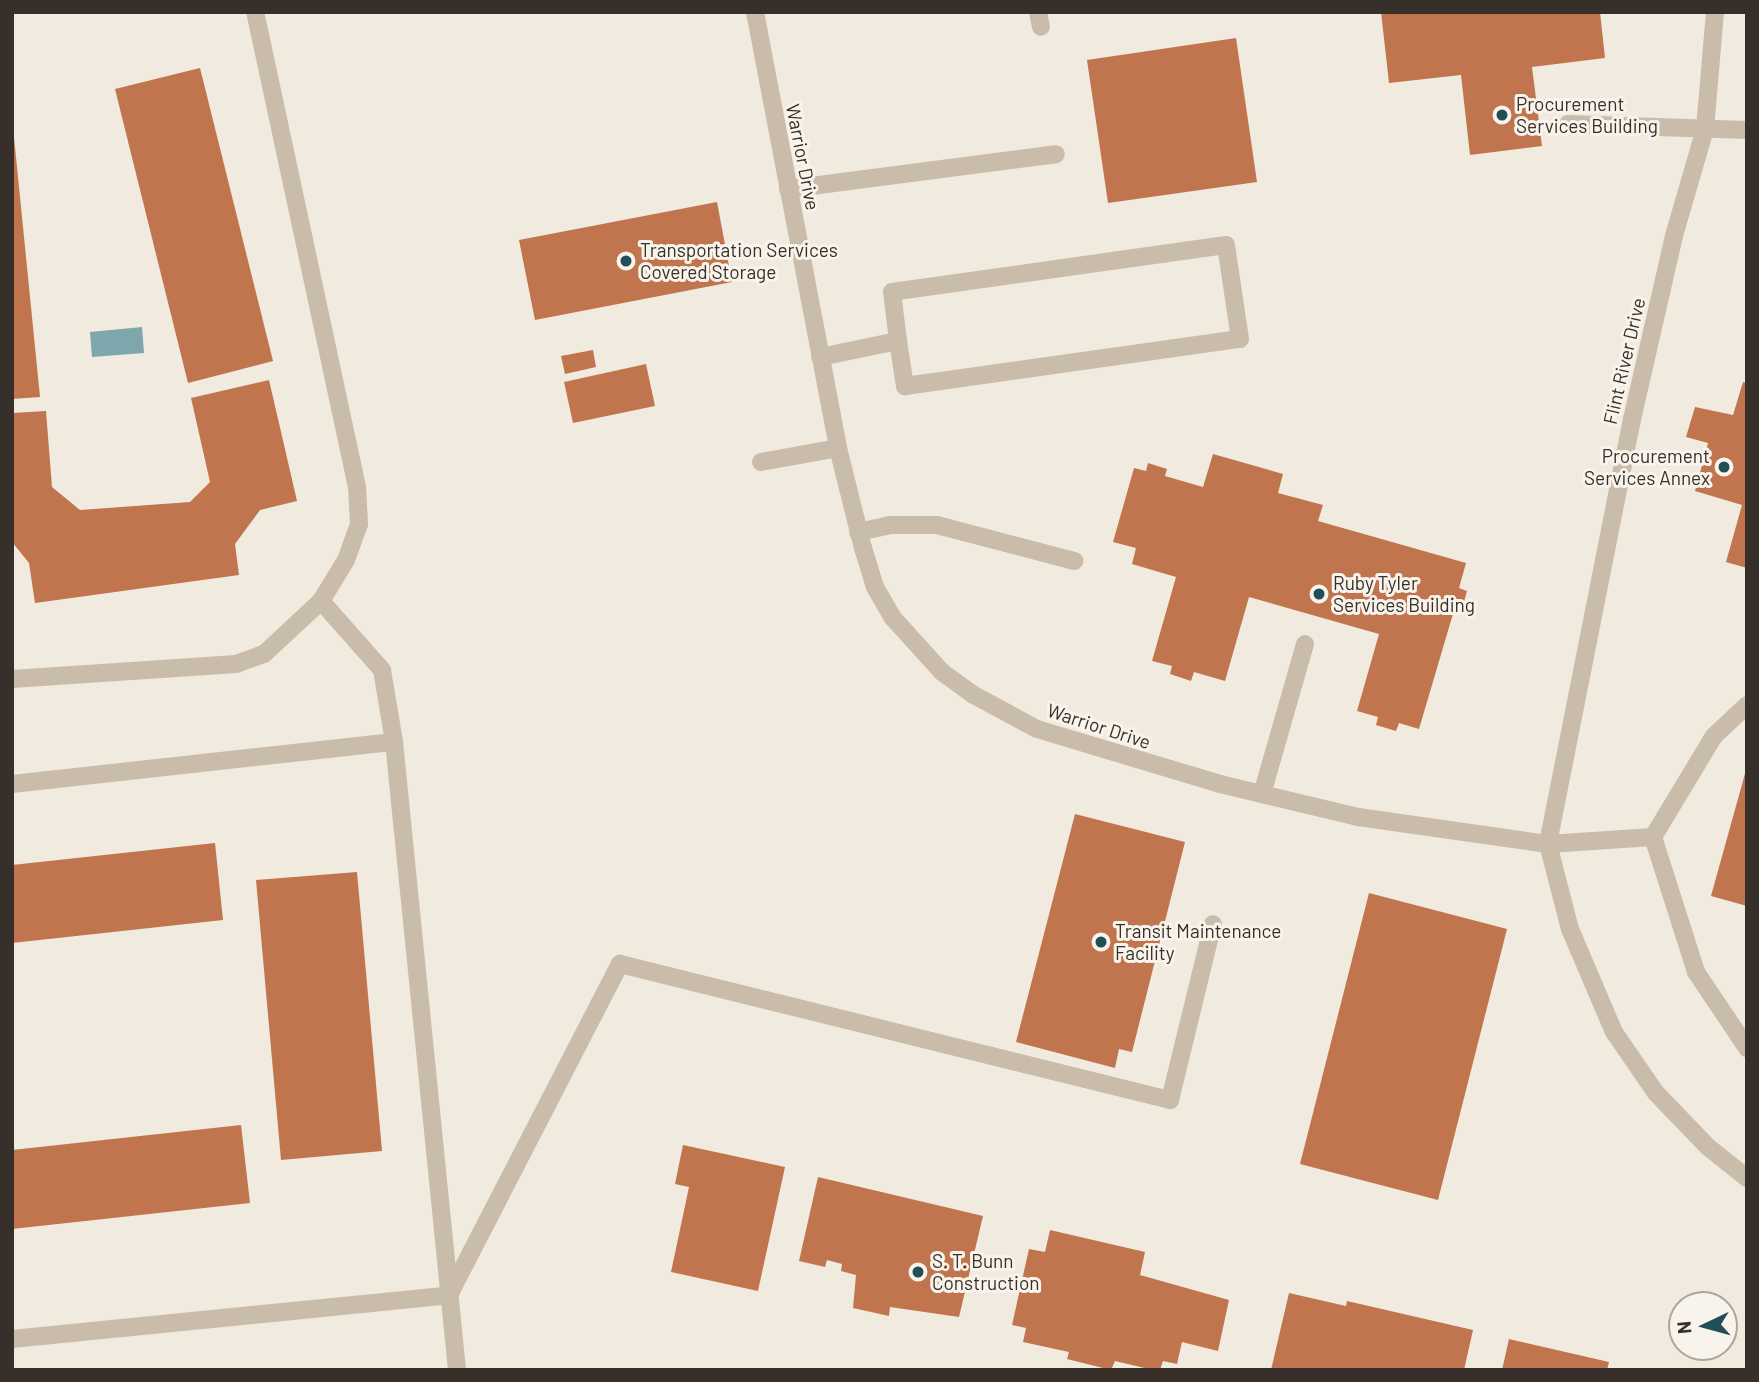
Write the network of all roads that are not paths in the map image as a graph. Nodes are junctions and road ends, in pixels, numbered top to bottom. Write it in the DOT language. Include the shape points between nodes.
graph roads {
  1 [pos="255,12"];
  2 [pos="755,12"];
  3 [pos="1715,12"];
  4 [pos="1568,124"];
  5 [pos="1705,129"];
  6 [pos="1747,130"];
  7 [pos="1056,154"];
  8 [pos="788,189"];
  9 [pos="898,341"];
  10 [pos="820,356"];
  11 [pos="838,448"];
  12 [pos="761,462"];
  13 [pos="858,532"];
  14 [pos="1074,561"];
  15 [pos="321,601"];
  16 [pos="1305,644"];
  17 [pos="12,679"];
  18 [pos="1747,705"];
  19 [pos="394,742"];
  20 [pos="12,784"];
  21 [pos="1262,794"];
  22 [pos="1653,838"];
  23 [pos="1548,844"];
  24 [pos="1213,923"];
  25 [pos="1747,1048"];
  26 [pos="1747,1178"];
  27 [pos="449,1295"];
  28 [pos="12,1339"];
  29 [pos="457,1370"];
  1 -- 15 [label="street" via="357,487 359,524 346,560"];
  2 -- 8 [label="street, Warrior Drive"];
  3 -- 5 [label="street, Flint River Drive"];
  4 -- 5 [label="street"];
  5 -- 6 [label="street"];
  5 -- 23 [label="street, Flint River Drive" via="1674,236 1632,419"];
  7 -- 8 [label="street"];
  8 -- 10 [label="street, Warrior Drive"];
  9 -- 9 [label="street" via="905,386 1240,339 1226,245 892,292"];
  9 -- 10 [label="street"];
  10 -- 11 [label="street, Warrior Drive"];
  11 -- 12 [label="street"];
  11 -- 13 [label="street, Warrior Drive"];
  13 -- 14 [label="street" via="890,525 937,525"];
  13 -- 21 [label="street, Warrior Drive" via="875,587 893,618 933,663 972,694 1037,729"];
  15 -- 17 [label="street" via="264,653 236,664"];
  15 -- 19 [label="street" via="382,670"];
  16 -- 21 [label="street"];
  18 -- 22 [label="street" via="1714,736"];
  19 -- 20 [label="street"];
  19 -- 27 [label="street"];
  21 -- 23 [label="street, Warrior Drive" via="1357,817"];
  22 -- 23 [label="street, Warrior Drive"];
  22 -- 25 [label="street" via="1696,972"];
  23 -- 26 [label="street" via="1570,929 1614,1032 1656,1093 1708,1147"];
  24 -- 27 [label="street" via="1170,1100 620,964"];
  27 -- 28 [label="street"];
  27 -- 29 [label="street"];
}
